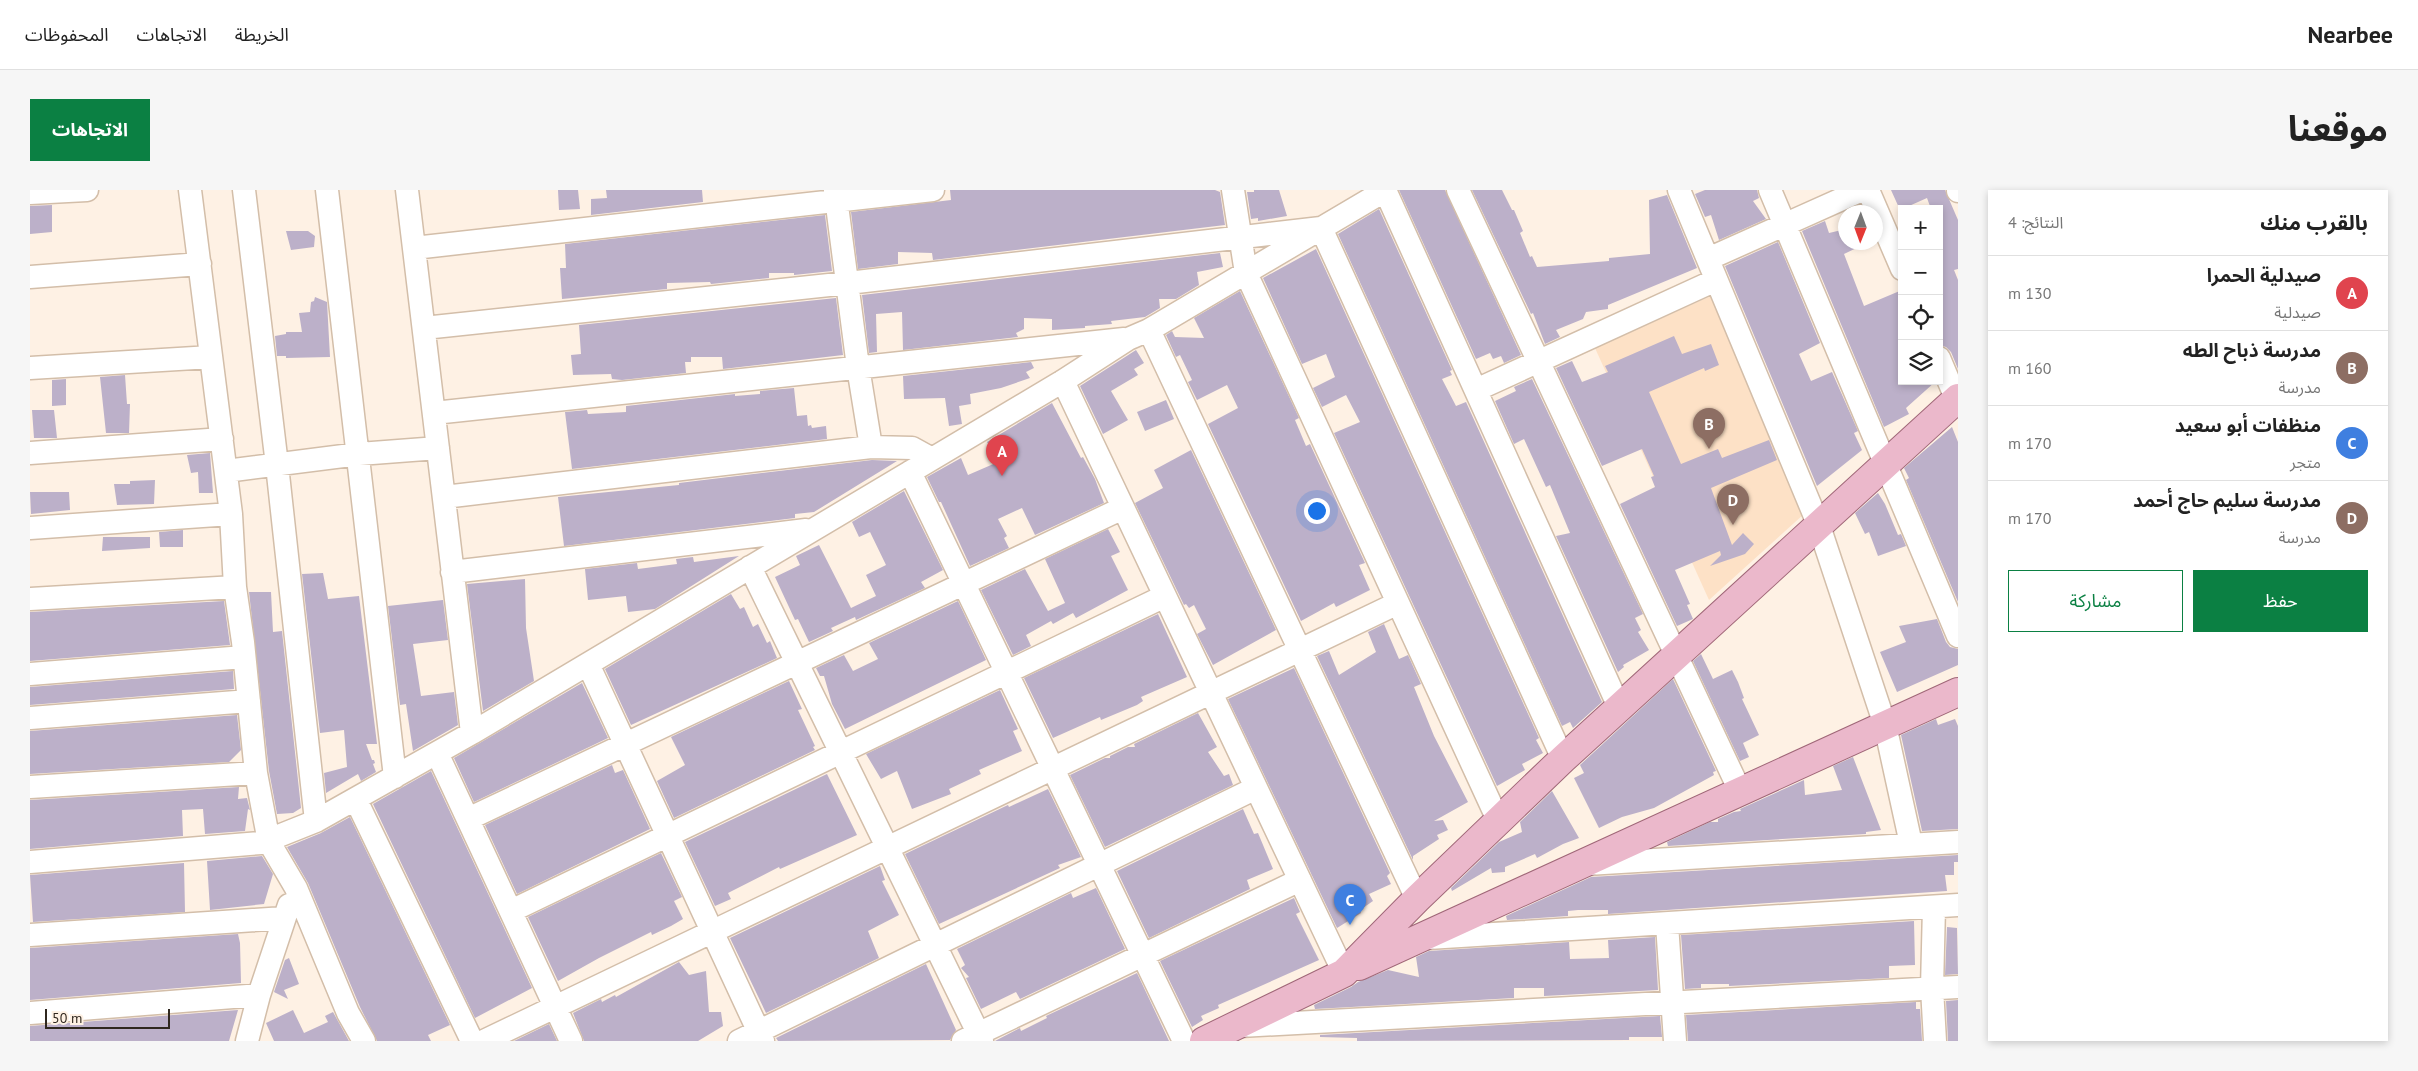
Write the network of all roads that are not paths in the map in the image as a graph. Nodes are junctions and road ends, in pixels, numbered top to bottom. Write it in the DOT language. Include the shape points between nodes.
graph roads {
  1 [pos="87,190"];
  2 [pos="190,190"];
  3 [pos="244,190"];
  4 [pos="327,190"];
  5 [pos="407,190"];
  6 [pos="933,190"];
  7 [pos="1233,190"];
  8 [pos="1385,190"];
  9 [pos="1458,190"];
  10 [pos="1678,190"];
  11 [pos="1770,190"];
  12 [pos="1862,190"];
  13 [pos="1868,190"];
  14 [pos="30,193"];
  15 [pos="836,196"];
  16 [pos="1784,224"];
  17 [pos="1321,228"];
  18 [pos="1240,238"];
  19 [pos="414,248"];
  20 [pos="1708,259"];
  21 [pos="1898,260"];
  22 [pos="200,264"];
  23 [pos="1246,273"];
  24 [pos="30,277"];
  25 [pos="1716,280"];
  26 [pos="848,282"];
  27 [pos="424,328"];
  28 [pos="1149,330"];
  29 [pos="1128,339"];
  30 [pos="211,357"];
  31 [pos="1538,362"];
  32 [pos="858,366"];
  33 [pos="1943,367"];
  34 [pos="30,368"];
  35 [pos="1063,381"];
  36 [pos="1476,390"];
  37 [pos="1957,400"];
  38 [pos="434,413"];
  39 [pos="222,439"];
  40 [pos="871,447"];
  41 [pos="438,448"];
  42 [pos="30,453"];
  43 [pos="359,454"];
  44 [pos="932,459"];
  45 [pos="1885,464"];
  46 [pos="277,465"];
  47 [pos="226,471"];
  48 [pos="910,472"];
  49 [pos="444,497"];
  50 [pos="1123,508"];
  51 [pos="232,514"];
  52 [pos="1819,526"];
  53 [pos="30,528"];
  54 [pos="814,529"];
  55 [pos="750,566"];
  56 [pos="452,572"];
  57 [pos="964,584"];
  58 [pos="235,587"];
  59 [pos="1165,596"];
  60 [pos="30,599"];
  61 [pos="1398,603"];
  62 [pos="1958,636"];
  63 [pos="1300,650"];
  64 [pos="1676,655"];
  65 [pos="244,657"];
  66 [pos="798,663"];
  67 [pos="588,664"];
  68 [pos="1006,673"];
  69 [pos="30,674"];
  70 [pos="1958,692"];
  71 [pos="1211,693"];
  72 [pos="249,701"];
  73 [pos="1619,707"];
  74 [pos="30,718"];
  75 [pos="1885,725"];
  76 [pos="472,733"];
  77 [pos="626,744"];
  78 [pos="841,752"];
  79 [pos="437,753"];
  80 [pos="1563,760"];
  81 [pos="1053,769"];
  82 [pos="256,772"];
  83 [pos="395,777"];
  84 [pos="30,787"];
  85 [pos="1256,788"];
  86 [pos="1740,792"];
  87 [pos="356,800"];
  88 [pos="468,819"];
  89 [pos="1498,820"];
  90 [pos="316,821"];
  91 [pos="668,835"];
  92 [pos="269,842"];
  93 [pos="1958,842"];
  94 [pos="1911,844"];
  95 [pos="888,848"];
  96 [pos="30,862"];
  97 [pos="1099,865"];
  98 [pos="1580,865"];
  99 [pos="1300,880"];
  100 [pos="296,888"];
  101 [pos="1417,899"];
  102 [pos="1958,905"];
  103 [pos="1934,906"];
  104 [pos="511,911"];
  105 [pos="284,918"];
  106 [pos="1667,924"];
  107 [pos="712,932"];
  108 [pos="30,935"];
  109 [pos="1418,939"];
  110 [pos="935,945"];
  111 [pos="1142,955"];
  112 [pos="1344,973"];
  113 [pos="1958,987"];
  114 [pos="1932,988"];
  115 [pos="259,994"];
  116 [pos="1672,1002"];
  117 [pos="556,1007"];
  118 [pos="30,1013"];
  119 [pos="1235,1026"];
  120 [pos="753,1038"];
  121 [pos="975,1038"];
  122 [pos="247,1041"];
  123 [pos="364,1041"];
  124 [pos="472,1041"];
  125 [pos="484,1041"];
  126 [pos="572,1041"];
  127 [pos="1184,1041"];
  128 [pos="1204,1041"];
  129 [pos="1675,1041"];
  130 [pos="1935,1041"];
  1 -- 14 [label="street"];
  2 -- 22 [label="street"];
  3 -- 46 [label="street"];
  4 -- 43 [label="street"];
  5 -- 19 [label="street"];
  6 -- 15 [label="street"];
  7 -- 18 [label="street"];
  8 -- 17 [label="street"];
  8 -- 36 [label="street"];
  9 -- 31 [label="street"];
  10 -- 20 [label="street"];
  11 -- 16 [label="street"];
  12 -- 16 [label="street"];
  13 -- 21 [label="street"];
  15 -- 19 [label="street"];
  15 -- 26 [label="street"];
  16 -- 20 [label="street"];
  16 -- 45 [label="street"];
  17 -- 18 [label="street"];
  17 -- 23 [label="street"];
  17 -- 80 [label="street"];
  18 -- 23 [label="street"];
  18 -- 26 [label="street"];
  19 -- 27 [label="street"];
  20 -- 25 [label="street"];
  22 -- 24 [label="street"];
  22 -- 30 [label="street"];
  23 -- 28 [label="street"];
  23 -- 61 [label="street"];
  25 -- 31 [label="street"];
  25 -- 52 [label="street"];
  26 -- 27 [label="street"];
  26 -- 32 [label="street"];
  27 -- 38 [label="street"];
  28 -- 29 [label="street"];
  28 -- 63 [label="street"];
  29 -- 32 [label="street"];
  29 -- 35 [label="street"];
  30 -- 34 [label="street"];
  30 -- 39 [label="street"];
  31 -- 36 [label="street"];
  31 -- 64 [label="street"];
  32 -- 38 [label="street"];
  32 -- 40 [label="street"];
  33 -- 37 [label="street"];
  35 -- 44 [label="street"];
  35 -- 50 [label="street"];
  36 -- 73 [label="street"];
  37 -- 45 [label="main road"];
  38 -- 41 [label="street"];
  39 -- 42 [label="street"];
  39 -- 47 [label="street"];
  40 -- 44 [label="street" via="912,448"];
  40 -- 49 [label="street"];
  41 -- 43 [label="street"];
  41 -- 49 [label="street"];
  43 -- 46 [label="street"];
  43 -- 83 [label="street"];
  44 -- 48 [label="street"];
  45 -- 52 [label="main road"];
  45 -- 62 [label="street"];
  46 -- 47 [label="street"];
  46 -- 90 [label="street"];
  47 -- 51 [label="street"];
  48 -- 54 [label="street"];
  48 -- 57 [label="street"];
  49 -- 56 [label="street"];
  50 -- 57 [label="street"];
  50 -- 59 [label="street"];
  51 -- 53 [label="street"];
  51 -- 58 [label="street"];
  52 -- 64 [label="main road"];
  52 -- 75 [label="street"];
  54 -- 55 [label="street"];
  54 -- 56 [label="street"];
  55 -- 66 [label="street"];
  55 -- 67 [label="street"];
  56 -- 76 [label="street"];
  57 -- 66 [label="street"];
  57 -- 68 [label="street"];
  58 -- 60 [label="street"];
  58 -- 65 [label="street"];
  59 -- 68 [label="street"];
  59 -- 71 [label="street"];
  61 -- 63 [label="street"];
  61 -- 89 [label="street"];
  63 -- 71 [label="street"];
  63 -- 101 [label="street"];
  64 -- 73 [label="main road"];
  64 -- 86 [label="street"];
  65 -- 69 [label="street"];
  65 -- 72 [label="street"];
  66 -- 77 [label="street"];
  66 -- 78 [label="street"];
  67 -- 76 [label="street"];
  67 -- 77 [label="street"];
  68 -- 78 [label="street"];
  68 -- 81 [label="street"];
  70 -- 75 [label="main road"];
  71 -- 81 [label="street"];
  71 -- 85 [label="street"];
  72 -- 74 [label="street"];
  72 -- 82 [label="street"];
  73 -- 80 [label="main road"];
  75 -- 86 [label="main road"];
  75 -- 94 [label="street"];
  76 -- 79 [label="street"];
  77 -- 88 [label="street"];
  77 -- 91 [label="street"];
  78 -- 91 [label="street"];
  78 -- 95 [label="street"];
  79 -- 83 [label="street"];
  79 -- 88 [label="street"];
  80 -- 89 [label="main road"];
  81 -- 95 [label="street"];
  81 -- 97 [label="street"];
  82 -- 84 [label="street"];
  82 -- 92 [label="street"];
  83 -- 87 [label="street"];
  85 -- 97 [label="street"];
  85 -- 99 [label="street"];
  86 -- 98 [label="main road"];
  87 -- 90 [label="street"];
  87 -- 124 [label="street"];
  88 -- 104 [label="street"];
  89 -- 101 [label="main road"];
  90 -- 92 [label="street"];
  91 -- 104 [label="street"];
  91 -- 107 [label="street"];
  92 -- 96 [label="street"];
  92 -- 100 [label="street"];
  93 -- 94 [label="street"];
  94 -- 98 [label="street"];
  95 -- 107 [label="street"];
  95 -- 110 [label="street"];
  97 -- 110 [label="street"];
  97 -- 111 [label="street"];
  98 -- 109 [label="main road"];
  99 -- 111 [label="street"];
  99 -- 112 [label="street"];
  100 -- 105 [label="street"];
  100 -- 123 [label="street" via="348,1013"];
  101 -- 112 [label="main road"];
  102 -- 103 [label="street"];
  103 -- 106 [label="street"];
  103 -- 114 [label="street"];
  104 -- 117 [label="street"];
  105 -- 108 [label="street"];
  105 -- 115 [label="street"];
  106 -- 109 [label="street"];
  106 -- 116 [label="street"];
  107 -- 117 [label="street"];
  107 -- 120 [label="street"];
  109 -- 112 [label="main road"];
  110 -- 120 [label="street"];
  110 -- 121 [label="street"];
  111 -- 121 [label="street"];
  111 -- 127 [label="street"];
  112 -- 119 [label="main road"];
  113 -- 114 [label="street"];
  114 -- 116 [label="street"];
  114 -- 130 [label="street"];
  115 -- 118 [label="street"];
  115 -- 122 [label="street"];
  116 -- 119 [label="street"];
  116 -- 129 [label="street"];
  117 -- 125 [label="street"];
  117 -- 126 [label="street"];
  119 -- 128 [label="main road"];
}
